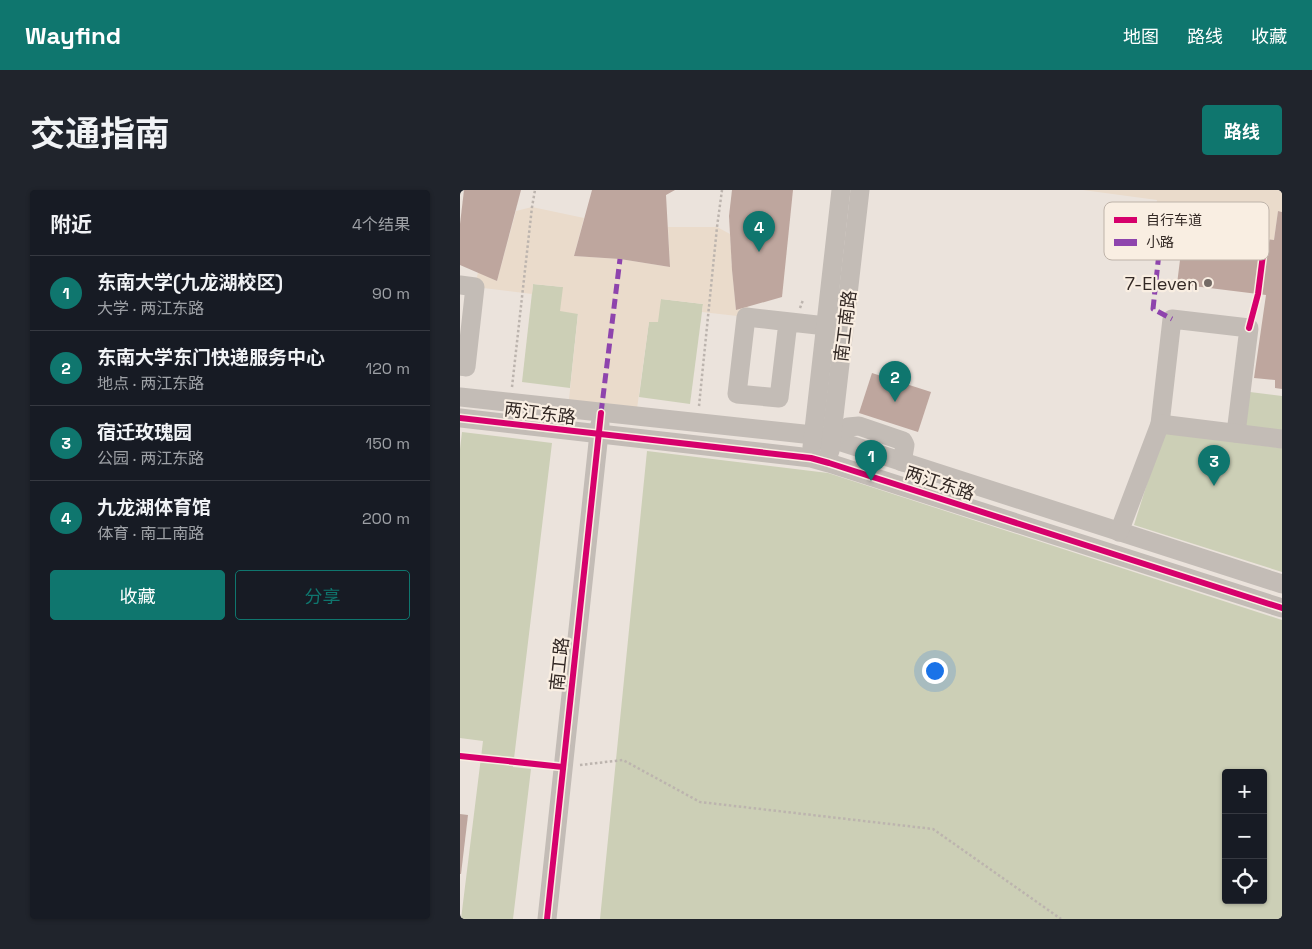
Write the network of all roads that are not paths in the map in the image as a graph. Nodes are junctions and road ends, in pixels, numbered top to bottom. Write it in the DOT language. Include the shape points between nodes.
graph roads {
  1 [pos="841,190"];
  2 [pos="860,190"];
  3 [pos="460,285"];
  4 [pos="788,322"];
  5 [pos="826,326"];
  6 [pos="460,366"];
  7 [pos="460,397"];
  8 [pos="601,412"];
  9 [pos="460,418"];
  10 [pos="1160,424"];
  11 [pos="1236,433"];
  12 [pos="599,434"];
  13 [pos="813,435"];
  14 [pos="832,439"];
  15 [pos="1282,439"];
  16 [pos="811,458"];
  17 [pos="829,462"];
  18 [pos="1119,532"];
  19 [pos="1282,584"];
  20 [pos="1282,608"];
  21 [pos="547,919"];
  1 -- 5 [label="street, 南工南路"];
  2 -- 14 [label="street, 南工南路"];
  3 -- 6 [label="street" via="476,287 466,367"];
  4 -- 4 [label="street" via="779,398 737,394 746,317"];
  4 -- 5 [label="street"];
  5 -- 13 [label="street, 南工南路"];
  7 -- 8 [label="street, 两江东路"];
  8 -- 12 [label="street, 南工路"];
  8 -- 13 [label="street, 两江东路"];
  9 -- 12 [label="street, 两江东路"];
  10 -- 11 [label="street"];
  10 -- 11 [label="street" via="1172,319 1249,328"];
  10 -- 18 [label="street"];
  11 -- 15 [label="street"];
  12 -- 16 [label="street, 两江东路"];
  12 -- 21 [label="street, 南工路"];
  13 -- 14 [label="street, 两江东路"];
  13 -- 16 [label="street, 南工南路"];
  14 -- 17 [label="street, 南工南路"];
  14 -- 18 [label="street, 两江东路"];
  16 -- 17 [label="street, 两江东路"];
  17 -- 20 [label="street, 两江东路"];
  18 -- 19 [label="street, 两江东路"];
}
